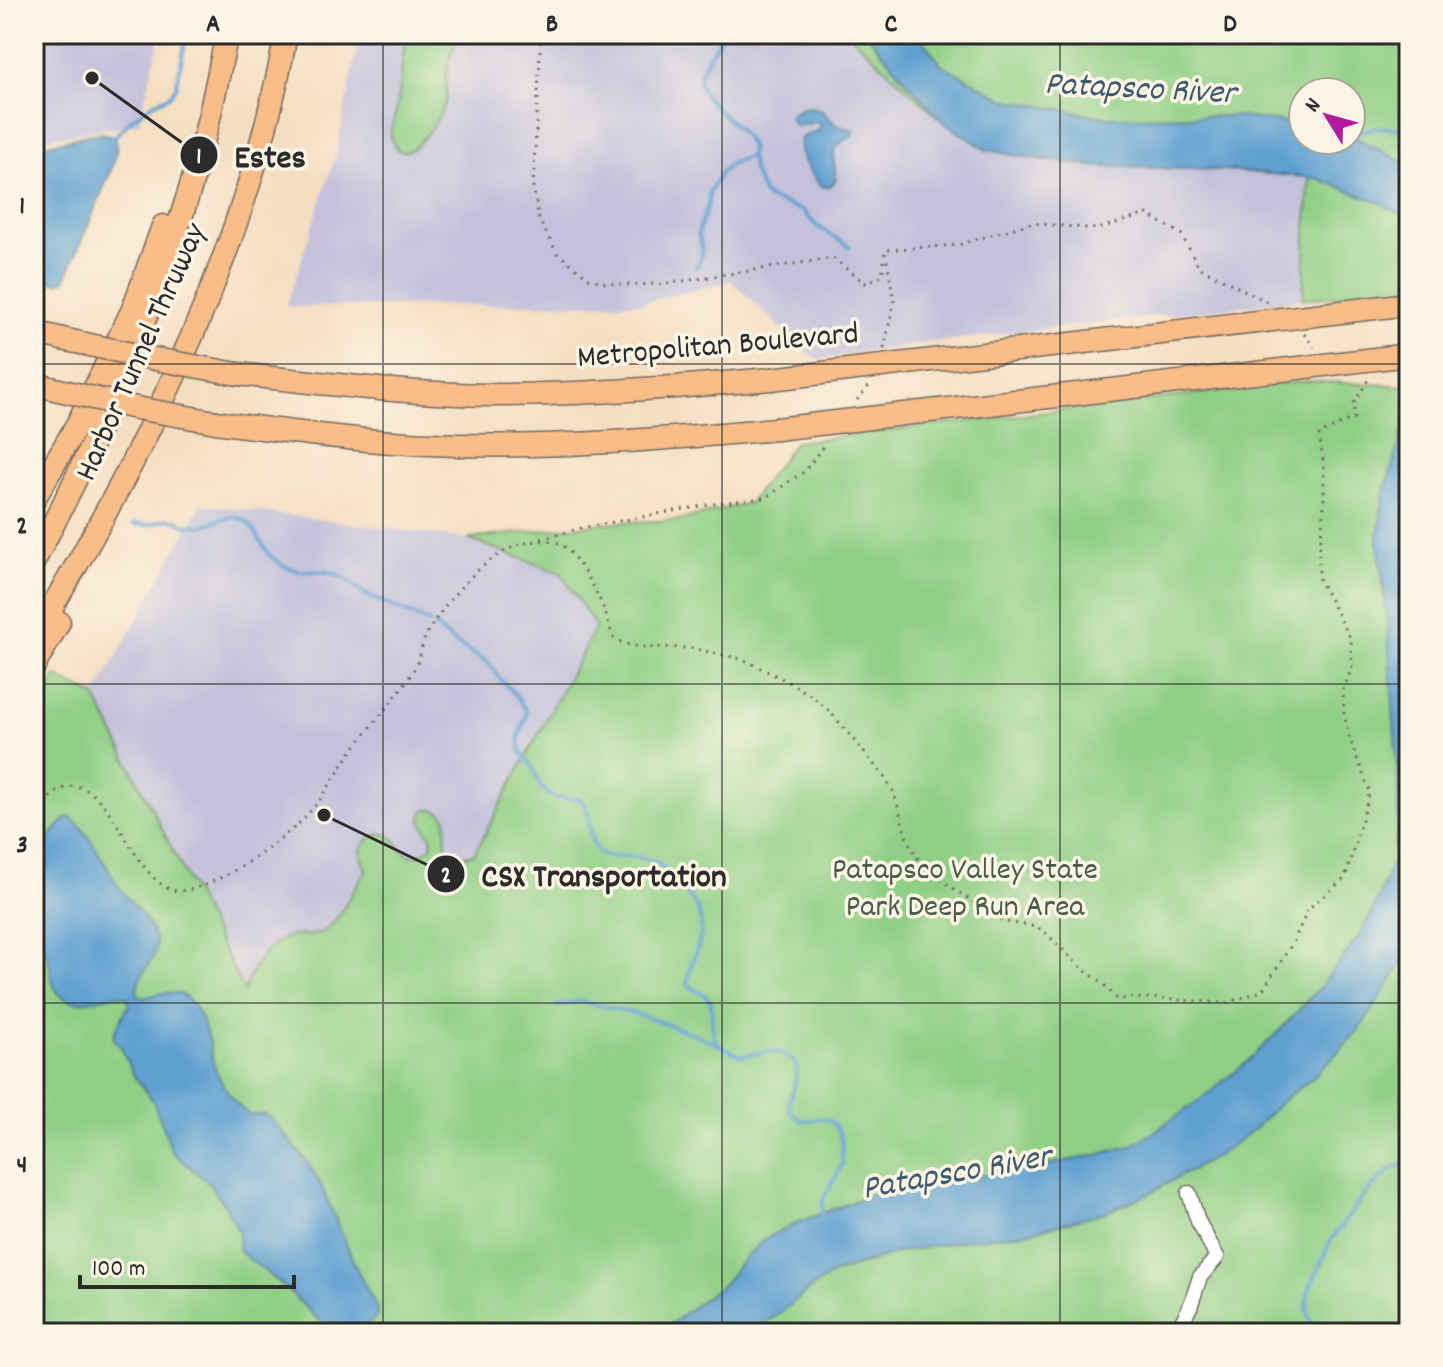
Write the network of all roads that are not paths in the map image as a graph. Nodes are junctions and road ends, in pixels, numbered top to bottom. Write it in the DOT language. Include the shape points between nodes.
graph roads {
  1 [pos="227,34"];
  2 [pos="286,34"];
  3 [pos="212,102"];
  4 [pos="1409,304"];
  5 [pos="34,332"];
  6 [pos="1409,355"];
  7 [pos="38,385"];
  8 [pos="34,499"];
  9 [pos="81,559"];
  10 [pos="34,561"];
  11 [pos="34,636"];
  12 [pos="34,666"];
  13 [pos="1189,1193"];
  14 [pos="1176,1333"];
  1 -- 3 [label="highway, Harbor Tunnel Thruway"];
  2 -- 9 [label="highway, Harbor Tunnel Thruway" via="257,153 210,293 144,439"];
  3 -- 8 [label="highway" via="133,309"];
  3 -- 10 [label="highway, Harbor Tunnel Thruway" via="164,269 102,423"];
  4 -- 5 [label="highway, Metropolitan Boulevard, bridge" via="771,379 502,395 238,374"];
  6 -- 7 [label="highway, bridge" via="776,429 494,445 311,435 136,408"];
  9 -- 11 [label="highway, Harbor Tunnel Thruway"];
  9 -- 12 [label="highway" via="63,613"];
  13 -- 14 [label="lane" via="1217,1257 1200,1277"];
}
